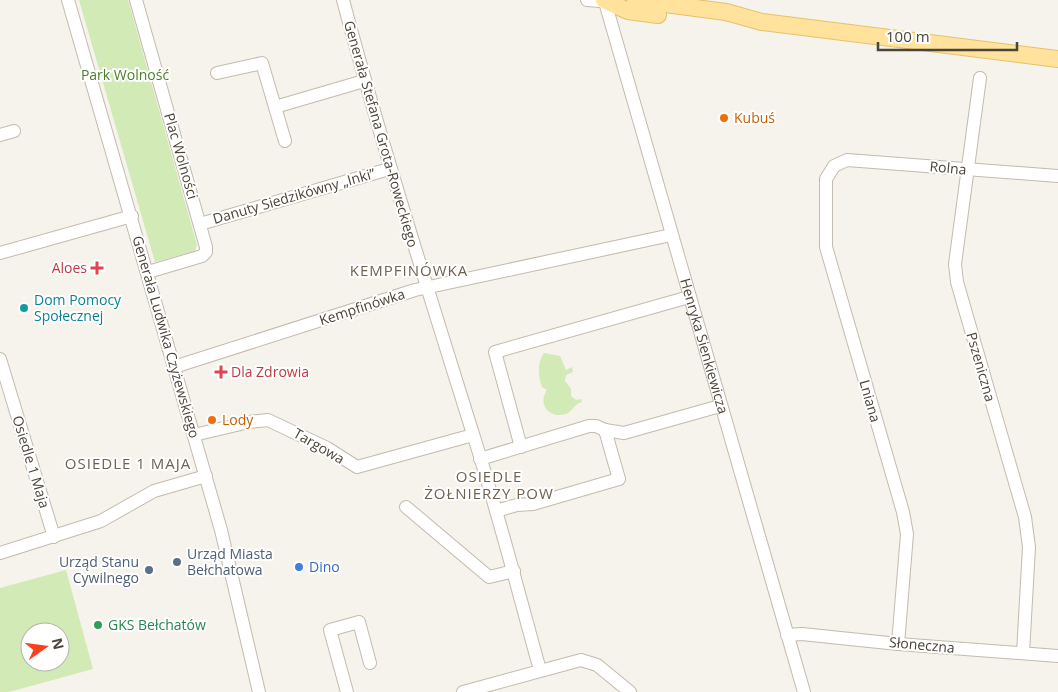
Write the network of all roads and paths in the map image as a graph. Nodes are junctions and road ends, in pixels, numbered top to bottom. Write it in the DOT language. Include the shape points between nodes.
graph roads {
  1 [pos="69,0"];
  2 [pos="136,0"];
  3 [pos="343,0"];
  4 [pos="587,0"];
  5 [pos="605,1"];
  6 [pos="633,4"];
  7 [pos="612,28"];
  8 [pos="1058,59"];
  9 [pos="217,74"];
  10 [pos="980,78"];
  11 [pos="364,81"];
  12 [pos="275,107"];
  13 [pos="14,130"];
  14 [pos="0,134"];
  15 [pos="285,141"];
  16 [pos="838,163"];
  17 [pos="389,168"];
  18 [pos="968,170"];
  19 [pos="1058,176"];
  20 [pos="132,216"];
  21 [pos="200,224"];
  22 [pos="671,235"];
  23 [pos="0,253"];
  24 [pos="148,272"];
  25 [pos="426,287"];
  26 [pos="689,297"];
  27 [pos="0,359"];
  28 [pos="174,367"];
  29 [pos="720,406"];
  30 [pos="605,430"];
  31 [pos="194,435"];
  32 [pos="473,435"];
  33 [pos="521,447"];
  34 [pos="480,459"];
  35 [pos="206,476"];
  36 [pos="406,507"];
  37 [pos="496,511"];
  38 [pos="54,537"];
  39 [pos="0,553"];
  40 [pos="514,571"];
  41 [pos="787,635"];
  42 [pos="898,644"];
  43 [pos="1023,653"];
  44 [pos="1058,656"];
  45 [pos="370,663"];
  46 [pos="540,670"];
  47 [pos="259,692"];
  48 [pos="347,692"];
  49 [pos="464,692"];
  50 [pos="630,692"];
  51 [pos="804,692"];
  1 -- 20 [label="street"];
  2 -- 21 [label="street, Plac Wolności"];
  3 -- 11 [label="street, Generała Stefana Grota-Roweckiego"];
  4 -- 5 [label="street"];
  5 -- 6 [label="main road"];
  5 -- 7 [label="street, Henryka Sienkiewicza"];
  6 -- 7 [label="street"];
  6 -- 8 [label="main road" via="726,12 762,22"];
  7 -- 22 [label="street, Henryka Sienkiewicza"];
  9 -- 12 [label="street" via="262,63"];
  10 -- 18 [label="street, Pszeniczna"];
  11 -- 12 [label="street"];
  11 -- 17 [label="street, Generała Stefana Grota-Roweckiego"];
  12 -- 15 [label="street"];
  13 -- 14 [label="street"];
  16 -- 18 [label="street, Rolna" via="857,160"];
  16 -- 42 [label="street, Lniana" via="826,180 824,238 903,512 907,534"];
  17 -- 21 [label="street, Danuty Siedzikówny „Inki”"];
  17 -- 25 [label="street, Generała Stefana Grota-Roweckiego"];
  18 -- 19 [label="street, Rolna"];
  18 -- 43 [label="street, Pszeniczna" via="955,264 957,282 1025,518 1029,547"];
  20 -- 23 [label="street"];
  20 -- 24 [label="street, Generała Ludwika Czyżewskiego"];
  21 -- 24 [label="street, Plac Wolności" via="206,247 202,256"];
  22 -- 25 [label="street, Kempfinówka"];
  22 -- 26 [label="street, Henryka Sienkiewicza"];
  24 -- 28 [label="street, Generała Ludwika Czyżewskiego"];
  25 -- 28 [label="street, Kempfinówka"];
  25 -- 32 [label="street, Generała Stefana Grota-Roweckiego"];
  26 -- 29 [label="street, Henryka Sienkiewicza"];
  26 -- 33 [label="street" via="495,352"];
  27 -- 38 [label="street, Osiedle 1 Maja"];
  28 -- 31 [label="street, Generała Ludwika Czyżewskiego"];
  29 -- 30 [label="street" via="624,433"];
  29 -- 41 [label="street, Henryka Sienkiewicza"];
  30 -- 33 [label="street" via="589,426"];
  30 -- 37 [label="street" via="618,479 533,504"];
  31 -- 32 [label="street, Targowa" via="268,420 327,448 357,467"];
  31 -- 35 [label="street, Generała Ludwika Czyżewskiego"];
  32 -- 34 [label="street, Generała Stefana Grota-Roweckiego"];
  33 -- 34 [label="street"];
  34 -- 37 [label="street, Generała Stefana Grota-Roweckiego"];
  35 -- 38 [label="street" via="154,491 101,521"];
  35 -- 47 [label="street, Generała Ludwika Czyżewskiego"];
  36 -- 40 [label="street" via="489,578"];
  37 -- 40 [label="street, Generała Stefana Grota-Roweckiego"];
  38 -- 39 [label="street"];
  40 -- 46 [label="street, Generała Stefana Grota-Roweckiego"];
  41 -- 42 [label="street, Słoneczna" via="812,634"];
  41 -- 51 [label="street, Henryka Sienkiewicza"];
  42 -- 43 [label="street, Słoneczna"];
  43 -- 44 [label="street, Słoneczna"];
  45 -- 48 [label="street" via="359,622 330,630"];
  46 -- 49 [label="street"];
  46 -- 50 [label="street" via="581,660 607,672"];
}
